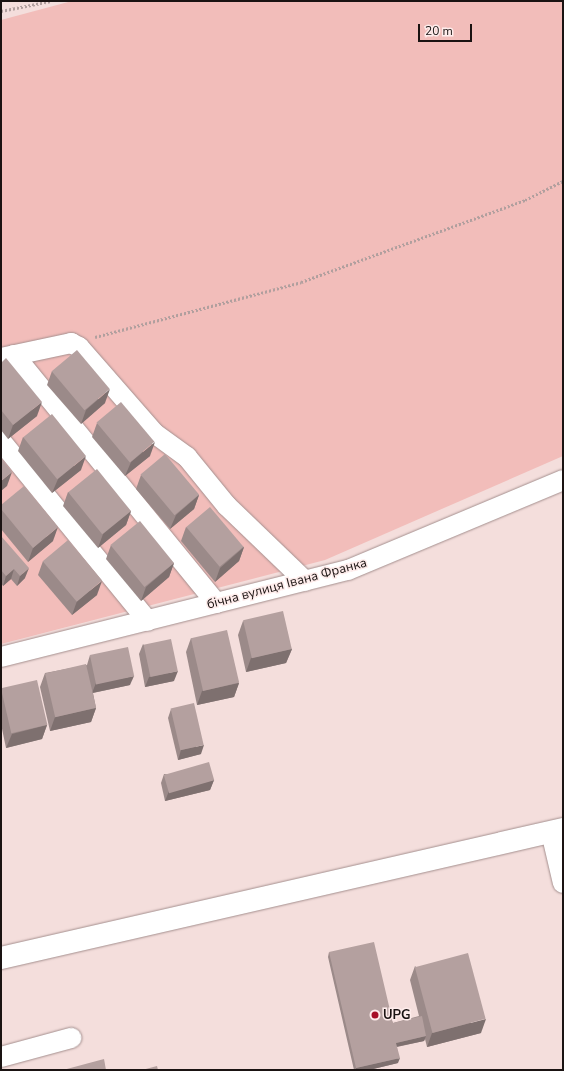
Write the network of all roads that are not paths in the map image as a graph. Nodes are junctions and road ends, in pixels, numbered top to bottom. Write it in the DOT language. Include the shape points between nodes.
graph roads {
  1 [pos="8,356"];
  2 [pos="1,441"];
  3 [pos="563,480"];
  4 [pos="305,581"];
  5 [pos="216,604"];
  6 [pos="148,621"];
  7 [pos="1,657"];
  8 [pos="557,831"];
  9 [pos="563,883"];
  10 [pos="4,957"];
  11 [pos="71,1038"];
  12 [pos="1,1057"];
  1 -- 4 [label="street" via="71,343 85,353 154,433 187,457 227,506"];
  1 -- 5 [label="street"];
  2 -- 6 [label="street"];
  3 -- 4 [label="street, бічна вулиця Івана Франка" via="379,559"];
  4 -- 5 [label="street, бічна вулиця Івана Франка"];
  5 -- 6 [label="street, бічна вулиця Івана Франка"];
  6 -- 7 [label="street, бічна вулиця Івана Франка"];
  8 -- 9 [label="street"];
  8 -- 10 [label="highway"];
  11 -- 12 [label="street"];
}
